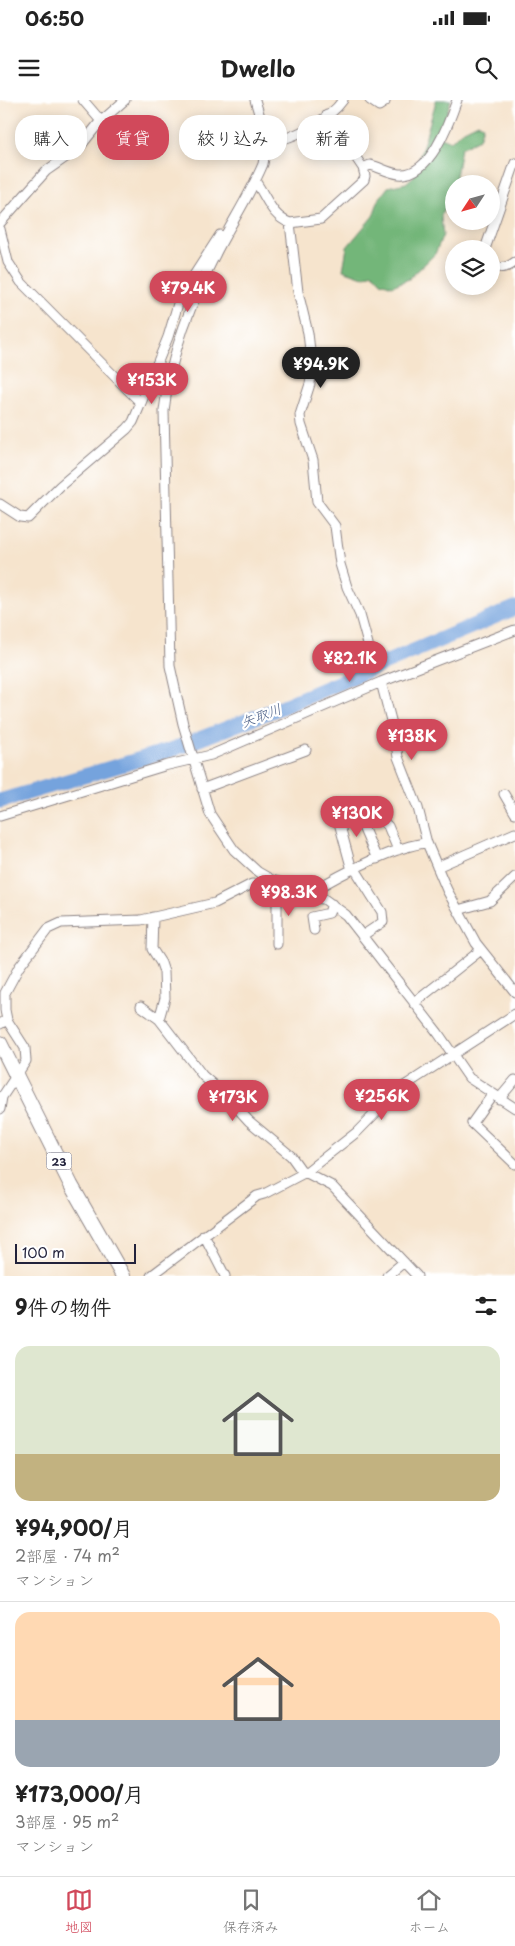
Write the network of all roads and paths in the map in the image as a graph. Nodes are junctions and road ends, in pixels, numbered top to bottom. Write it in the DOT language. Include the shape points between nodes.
graph roads {
  1 [pos="83,100"];
  2 [pos="125,100"];
  3 [pos="255,100"];
  4 [pos="343,100"];
  5 [pos="370,100"];
  6 [pos="457,100"];
  7 [pos="385,102"];
  8 [pos="109,115"];
  9 [pos="259,115"];
  10 [pos="327,115"];
  11 [pos="97,117"];
  12 [pos="97,127"];
  13 [pos="264,160"];
  14 [pos="358,160"];
  15 [pos="515,163"];
  16 [pos="363,168"];
  17 [pos="255,181"];
  18 [pos="234,219"];
  19 [pos="0,223"];
  20 [pos="290,223"];
  21 [pos="0,229"];
  22 [pos="488,240"];
  23 [pos="515,262"];
  24 [pos="500,268"];
  25 [pos="141,403"];
  26 [pos="0,504"];
  27 [pos="515,630"];
  28 [pos="368,644"];
  29 [pos="381,682"];
  30 [pos="306,750"];
  31 [pos="193,758"];
  32 [pos="202,790"];
  33 [pos="504,794"];
  34 [pos="356,810"];
  35 [pos="515,813"];
  36 [pos="327,815"];
  37 [pos="0,816"];
  38 [pos="378,817"];
  39 [pos="515,833"];
  40 [pos="427,843"];
  41 [pos="398,850"];
  42 [pos="377,859"];
  43 [pos="437,867"];
  44 [pos="354,869"];
  45 [pos="515,877"];
  46 [pos="277,890"];
  47 [pos="313,891"];
  48 [pos="329,902"];
  49 [pos="458,910"];
  50 [pos="153,918"];
  51 [pos="314,930"];
  52 [pos="362,936"];
  53 [pos="277,944"];
  54 [pos="481,950"];
  55 [pos="515,992"];
  56 [pos="414,1003"];
  57 [pos="141,1006"];
  58 [pos="515,1014"];
  59 [pos="159,1019"];
  60 [pos="4,1022"];
  61 [pos="0,1043"];
  62 [pos="452,1056"];
  63 [pos="16,1074"];
  64 [pos="515,1080"];
  65 [pos="496,1097"];
  66 [pos="515,1108"];
  67 [pos="0,1109"];
  68 [pos="515,1164"];
  69 [pos="306,1172"];
  70 [pos="204,1236"];
  71 [pos="404,1262"];
  72 [pos="123,1276"];
  73 [pos="150,1276"];
  74 [pos="225,1276"];
  75 [pos="387,1276"];
  76 [pos="417,1276"];
  1 -- 11 [label="street"];
  2 -- 8 [label="street"];
  3 -- 9 [label="street"];
  4 -- 10 [label="street"];
  5 -- 7 [label="street" via="379,106"];
  6 -- 16 [label="street" via="447,129 423,164 410,173 400,175 370,165"];
  12 -- 19 [label="street" via="79,148 46,171"];
  13 -- 17 [label="street"];
  14 -- 16 [label="street"];
  15 -- 22 [label="street"];
  16 -- 20 [label="street" via="364,180 330,213 313,222"];
  17 -- 18 [label="street"];
  17 -- 20 [label="street" via="274,212"];
  18 -- 25 [label="street" via="227,224 180,296 168,337"];
  18 -- 31 [label="street" via="184,325 166,388 164,411 170,666"];
  20 -- 28 [label="street" via="312,368 300,415 301,424 313,460 316,502 335,526 340,564"];
  21 -- 25 [label="street" via="8,262 21,282"];
  23 -- 24 [label="street"];
  25 -- 26 [label="street" via="134,422 28,518 20,517"];
  27 -- 29 [label="street"];
  29 -- 31 [label="street" via="238,746"];
  29 -- 40 [label="street" via="398,757 418,808"];
  30 -- 32 [label="street"];
  31 -- 32 [label="street"];
  31 -- 37 [label="street"];
  32 -- 47 [label="street" via="217,826 246,862 272,880"];
  33 -- 35 [label="street"];
  34 -- 42 [label="street"];
  36 -- 44 [label="street" via="338,819"];
  38 -- 41 [label="street" via="388,826"];
  39 -- 43 [label="street"];
  40 -- 41 [label="street"];
  40 -- 43 [label="street"];
  41 -- 42 [label="street"];
  42 -- 44 [label="street"];
  43 -- 49 [label="street"];
  44 -- 47 [label="street" via="338,874"];
  44 -- 52 [label="street" via="382,912 383,922"];
  45 -- 49 [label="street" via="490,901"];
  46 -- 48 [label="street"];
  46 -- 50 [label="street" via="252,884 215,902"];
  46 -- 53 [label="street"];
  47 -- 48 [label="street"];
  48 -- 51 [label="street" via="329,913 312,917"];
  48 -- 52 [label="street"];
  49 -- 54 [label="street"];
  50 -- 59 [label="street" via="152,949 164,972 165,998"];
  50 -- 60 [label="street" via="68,922 48,929 19,967 5,993"];
  52 -- 56 [label="street"];
  54 -- 55 [label="street"];
  54 -- 56 [label="street"];
  56 -- 62 [label="street"];
  57 -- 59 [label="street"];
  58 -- 62 [label="street"];
  59 -- 69 [label="street" via="203,1076"];
  60 -- 63 [label="street" via="27,1054"];
  61 -- 63 [label="main road, 23"];
  62 -- 65 [label="street" via="469,1078"];
  62 -- 69 [label="street" via="398,1090 357,1132"];
  63 -- 67 [label="street" via="2,1097"];
  63 -- 72 [label="main road, 23" via="71,1185"];
  64 -- 65 [label="street"];
  65 -- 66 [label="street"];
  65 -- 68 [label="street" via="472,1123"];
  69 -- 70 [label="street" via="257,1196"];
  69 -- 71 [label="street" via="332,1186"];
  70 -- 73 [label="street"];
  70 -- 74 [label="street"];
  71 -- 75 [label="street"];
  71 -- 76 [label="street"];
}
